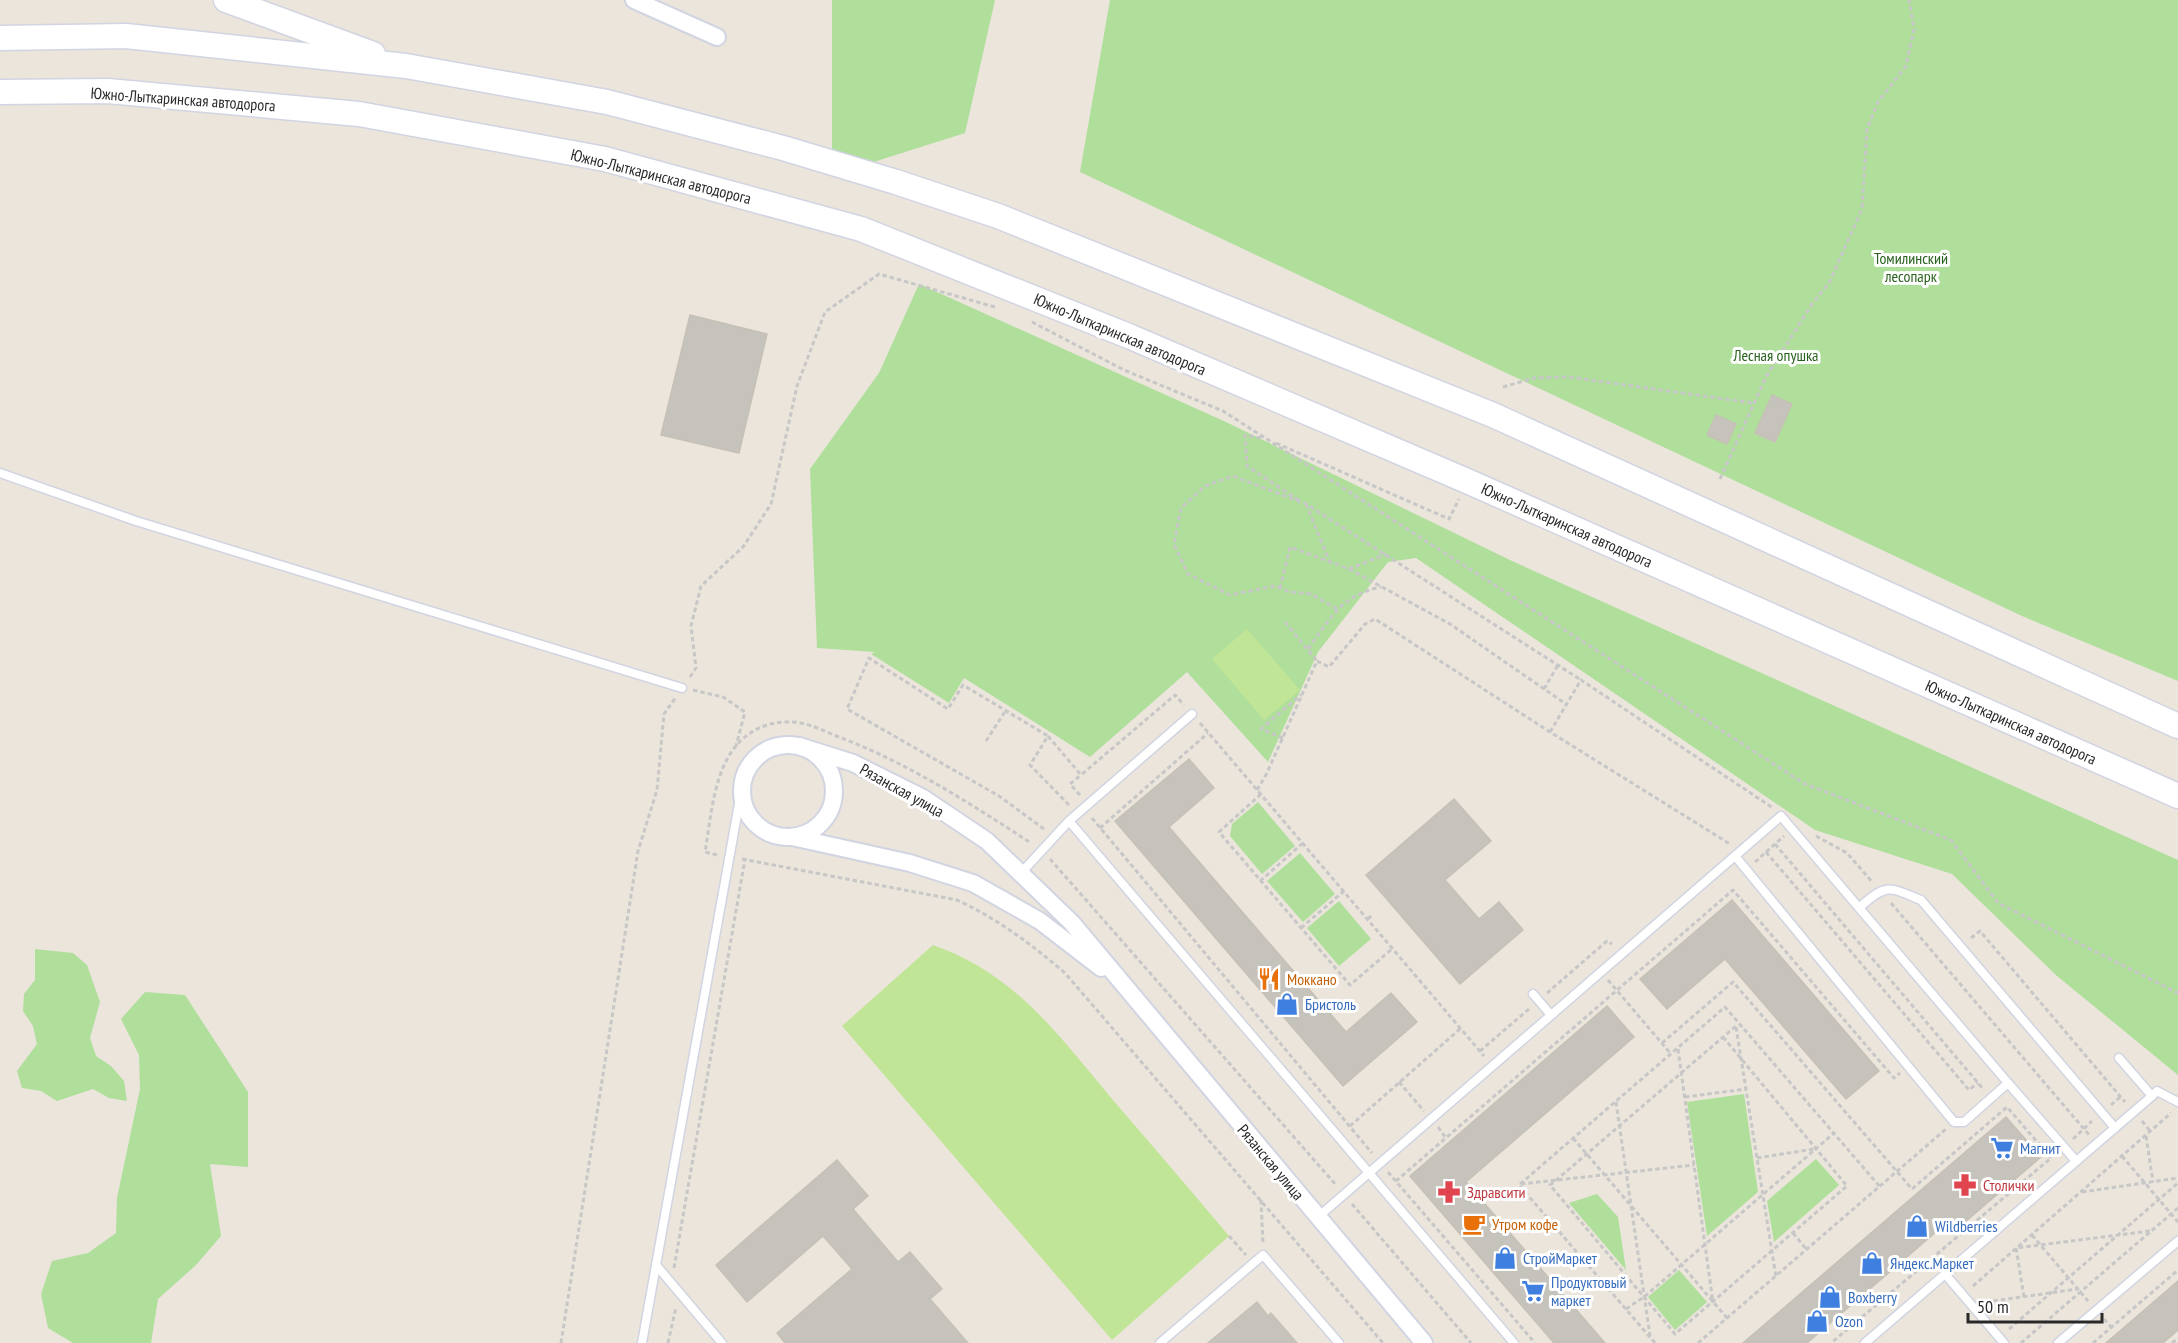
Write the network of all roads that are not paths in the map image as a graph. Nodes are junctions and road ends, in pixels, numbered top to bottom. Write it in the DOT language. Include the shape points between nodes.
graph roads {
  1 [pos="226,0"];
  2 [pos="634,0"];
  3 [pos="717,37"];
  4 [pos="0,38"];
  5 [pos="406,66"];
  6 [pos="0,92"];
  7 [pos="0,473"];
  8 [pos="682,688"];
  9 [pos="1192,714"];
  10 [pos="2178,726"];
  11 [pos="799,746"];
  12 [pos="742,787"];
  13 [pos="2178,796"];
  14 [pos="1069,821"];
  15 [pos="792,837"];
  16 [pos="1735,856"];
  17 [pos="1021,873"];
  18 [pos="1860,907"];
  19 [pos="1118,981"];
  20 [pos="1536,997"];
  21 [pos="1551,1015"];
  22 [pos="2119,1059"];
  23 [pos="2008,1083"];
  24 [pos="2152,1096"];
  25 [pos="2178,1105"];
  26 [pos="2115,1128"];
  27 [pos="2076,1161"];
  28 [pos="1369,1174"];
  29 [pos="1318,1218"];
  30 [pos="2178,1240"];
  31 [pos="656,1265"];
  32 [pos="1945,1274"];
  33 [pos="642,1343"];
  34 [pos="722,1343"];
  35 [pos="1160,1343"];
  36 [pos="1339,1343"];
  37 [pos="1424,1343"];
  38 [pos="1514,1343"];
  39 [pos="1865,1343"];
  40 [pos="2004,1343"];
  41 [pos="2058,1343"];
  1 -- 5 [label="main road"];
  2 -- 3 [label="street"];
  4 -- 5 [label="main road" via="126,36"];
  5 -- 10 [label="main road" via="607,102 783,148 998,216 1494,416"];
  6 -- 13 [label="main road, Южно-Лыткаринская автодорога" via="108,91 359,114 605,159 861,229 1131,337 1467,481"];
  7 -- 8 [label="lane" via="136,521"];
  9 -- 14 [label="lane"];
  11 -- 12 [label="street" via="783,745 761,754 746,772"];
  11 -- 15 [label="street" via="825,764 834,789 828,815 808,833"];
  11 -- 17 [label="street, Рязанская улица" via="853,763 923,798 987,841"];
  12 -- 15 [label="street" via="743,803 750,818 776,836"];
  12 -- 31 [label="lane"];
  14 -- 17 [label="lane"];
  14 -- 28 [label="lane"];
  15 -- 19 [label="street, Рязанская улица" via="910,862 973,882 1040,921"];
  16 -- 18 [label="lane" via="1781,816"];
  16 -- 21 [label="lane"];
  16 -- 23 [label="lane" via="1954,1122 1964,1122"];
  17 -- 19 [label="street, Рязанская улица" via="1072,923"];
  18 -- 23 [label="lane"];
  18 -- 26 [label="lane" via="1880,890 1894,889 1921,900"];
  19 -- 29 [label="street, Рязанская улица"];
  20 -- 21 [label="lane"];
  21 -- 28 [label="lane"];
  22 -- 24 [label="lane"];
  23 -- 27 [label="lane"];
  24 -- 25 [label="lane" via="2157,1091"];
  24 -- 26 [label="lane"];
  26 -- 27 [label="lane"];
  27 -- 32 [label="lane"];
  28 -- 29 [label="lane"];
  28 -- 38 [label="lane"];
  29 -- 37 [label="street, Рязанская улица"];
  30 -- 41 [label="lane"];
  31 -- 33 [label="lane"];
  31 -- 34 [label="lane"];
  32 -- 39 [label="lane"];
  32 -- 40 [label="lane"];
  35 -- 36 [label="lane" via="1263,1255"];
}
